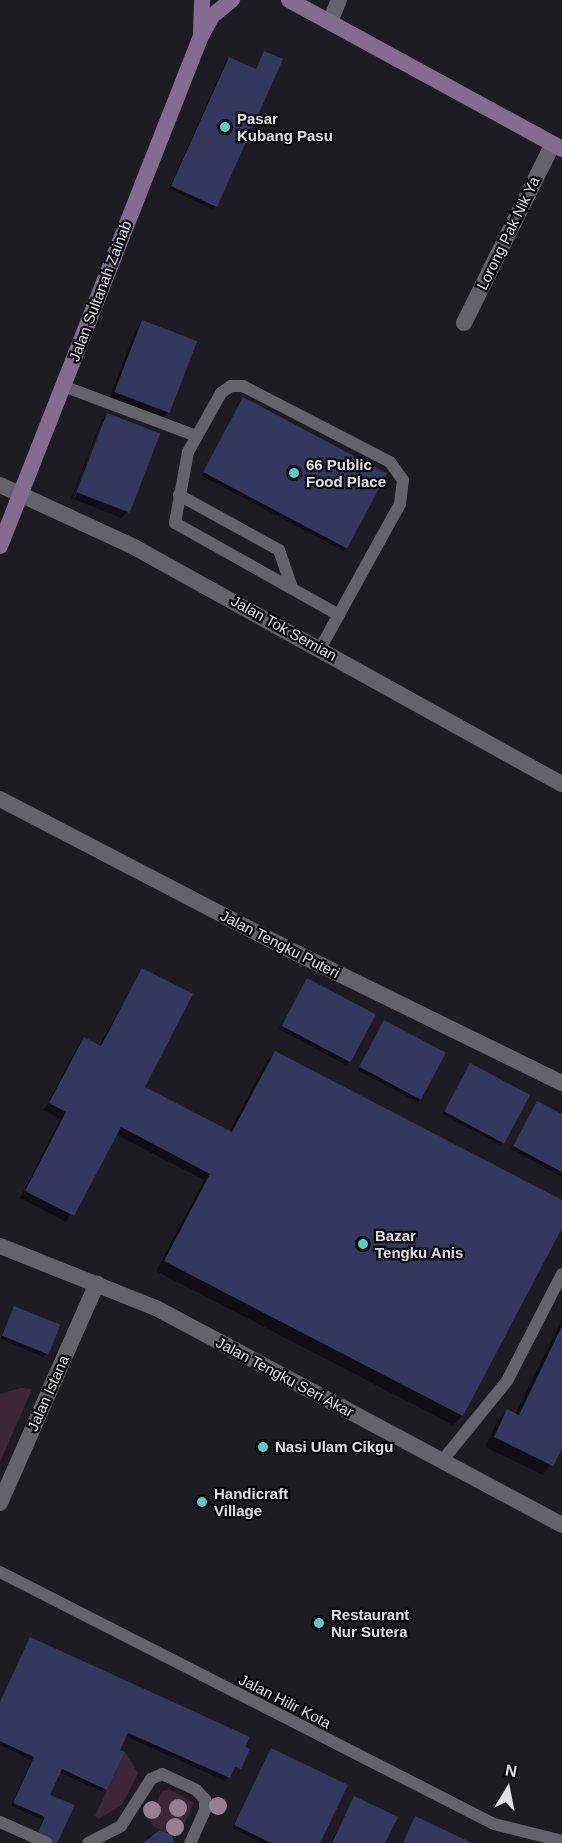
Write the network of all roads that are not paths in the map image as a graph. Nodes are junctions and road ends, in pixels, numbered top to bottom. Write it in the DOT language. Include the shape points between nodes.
graph roads {
  1 [pos="202,0"];
  2 [pos="232,0"];
  3 [pos="288,0"];
  4 [pos="339,0"];
  5 [pos="330,22"];
  6 [pos="201,36"];
  7 [pos="557,146"];
  8 [pos="464,323"];
  9 [pos="63,386"];
  10 [pos="197,436"];
  11 [pos="0,485"];
  12 [pos="21,494"];
  13 [pos="179,495"];
  14 [pos="0,546"];
  15 [pos="292,588"];
  16 [pos="339,615"];
  17 [pos="321,647"];
  18 [pos="562,784"];
  19 [pos="0,800"];
  20 [pos="562,1083"];
  21 [pos="0,1246"];
  22 [pos="562,1274"];
  23 [pos="97,1283"];
  24 [pos="442,1461"];
  25 [pos="0,1503"];
  26 [pos="562,1526"];
  27 [pos="0,1572"];
  28 [pos="0,1822"];
  29 [pos="562,1842"];
  30 [pos="47,1843"];
  31 [pos="88,1843"];
  32 [pos="190,1843"];
  1 -- 6 [label="main road, Jalan Sultanah Zainab"];
  2 -- 6 [label="main road, Jalan Sultanah Zainab" via="213,16"];
  3 -- 5 [label="main road"];
  4 -- 5 [label="street"];
  5 -- 7 [label="main road"];
  6 -- 9 [label="main road, Jalan Sultanah Zainab"];
  7 -- 8 [label="street, Lorong Pak Nik Ya"];
  9 -- 10 [label="lane"];
  9 -- 12 [label="main road, Jalan Sultanah Zainab"];
  10 -- 13 [label="lane" via="188,452"];
  10 -- 16 [label="lane" via="221,393 237,385 399,470 404,491 400,504"];
  11 -- 12 [label="street, Jalan Tok Semian"];
  12 -- 14 [label="main road, Jalan Sultanah Zainab"];
  12 -- 17 [label="street, Jalan Tok Semian" via="134,547"];
  13 -- 15 [label="lane" via="279,550"];
  13 -- 15 [label="lane" via="175,523"];
  15 -- 16 [label="lane"];
  16 -- 17 [label="lane"];
  17 -- 18 [label="street, Jalan Tok Semian"];
  19 -- 20 [label="street, Jalan Tengku Puteri" via="278,944"];
  21 -- 23 [label="street, Jalan Tengku Seri Akar"];
  22 -- 24 [label="lane" via="507,1382"];
  23 -- 24 [label="street, Jalan Tengku Seri Akar" via="156,1308"];
  23 -- 25 [label="street, Jalan Istana"];
  24 -- 26 [label="street, Jalan Tengku Seri Akar"];
  27 -- 29 [label="lane, Jalan Hilir Kota" via="494,1824"];
  28 -- 30 [label="lane"];
  31 -- 32 [label="lane" via="122,1826 151,1779 162,1774 205,1799 205,1810"];
}
